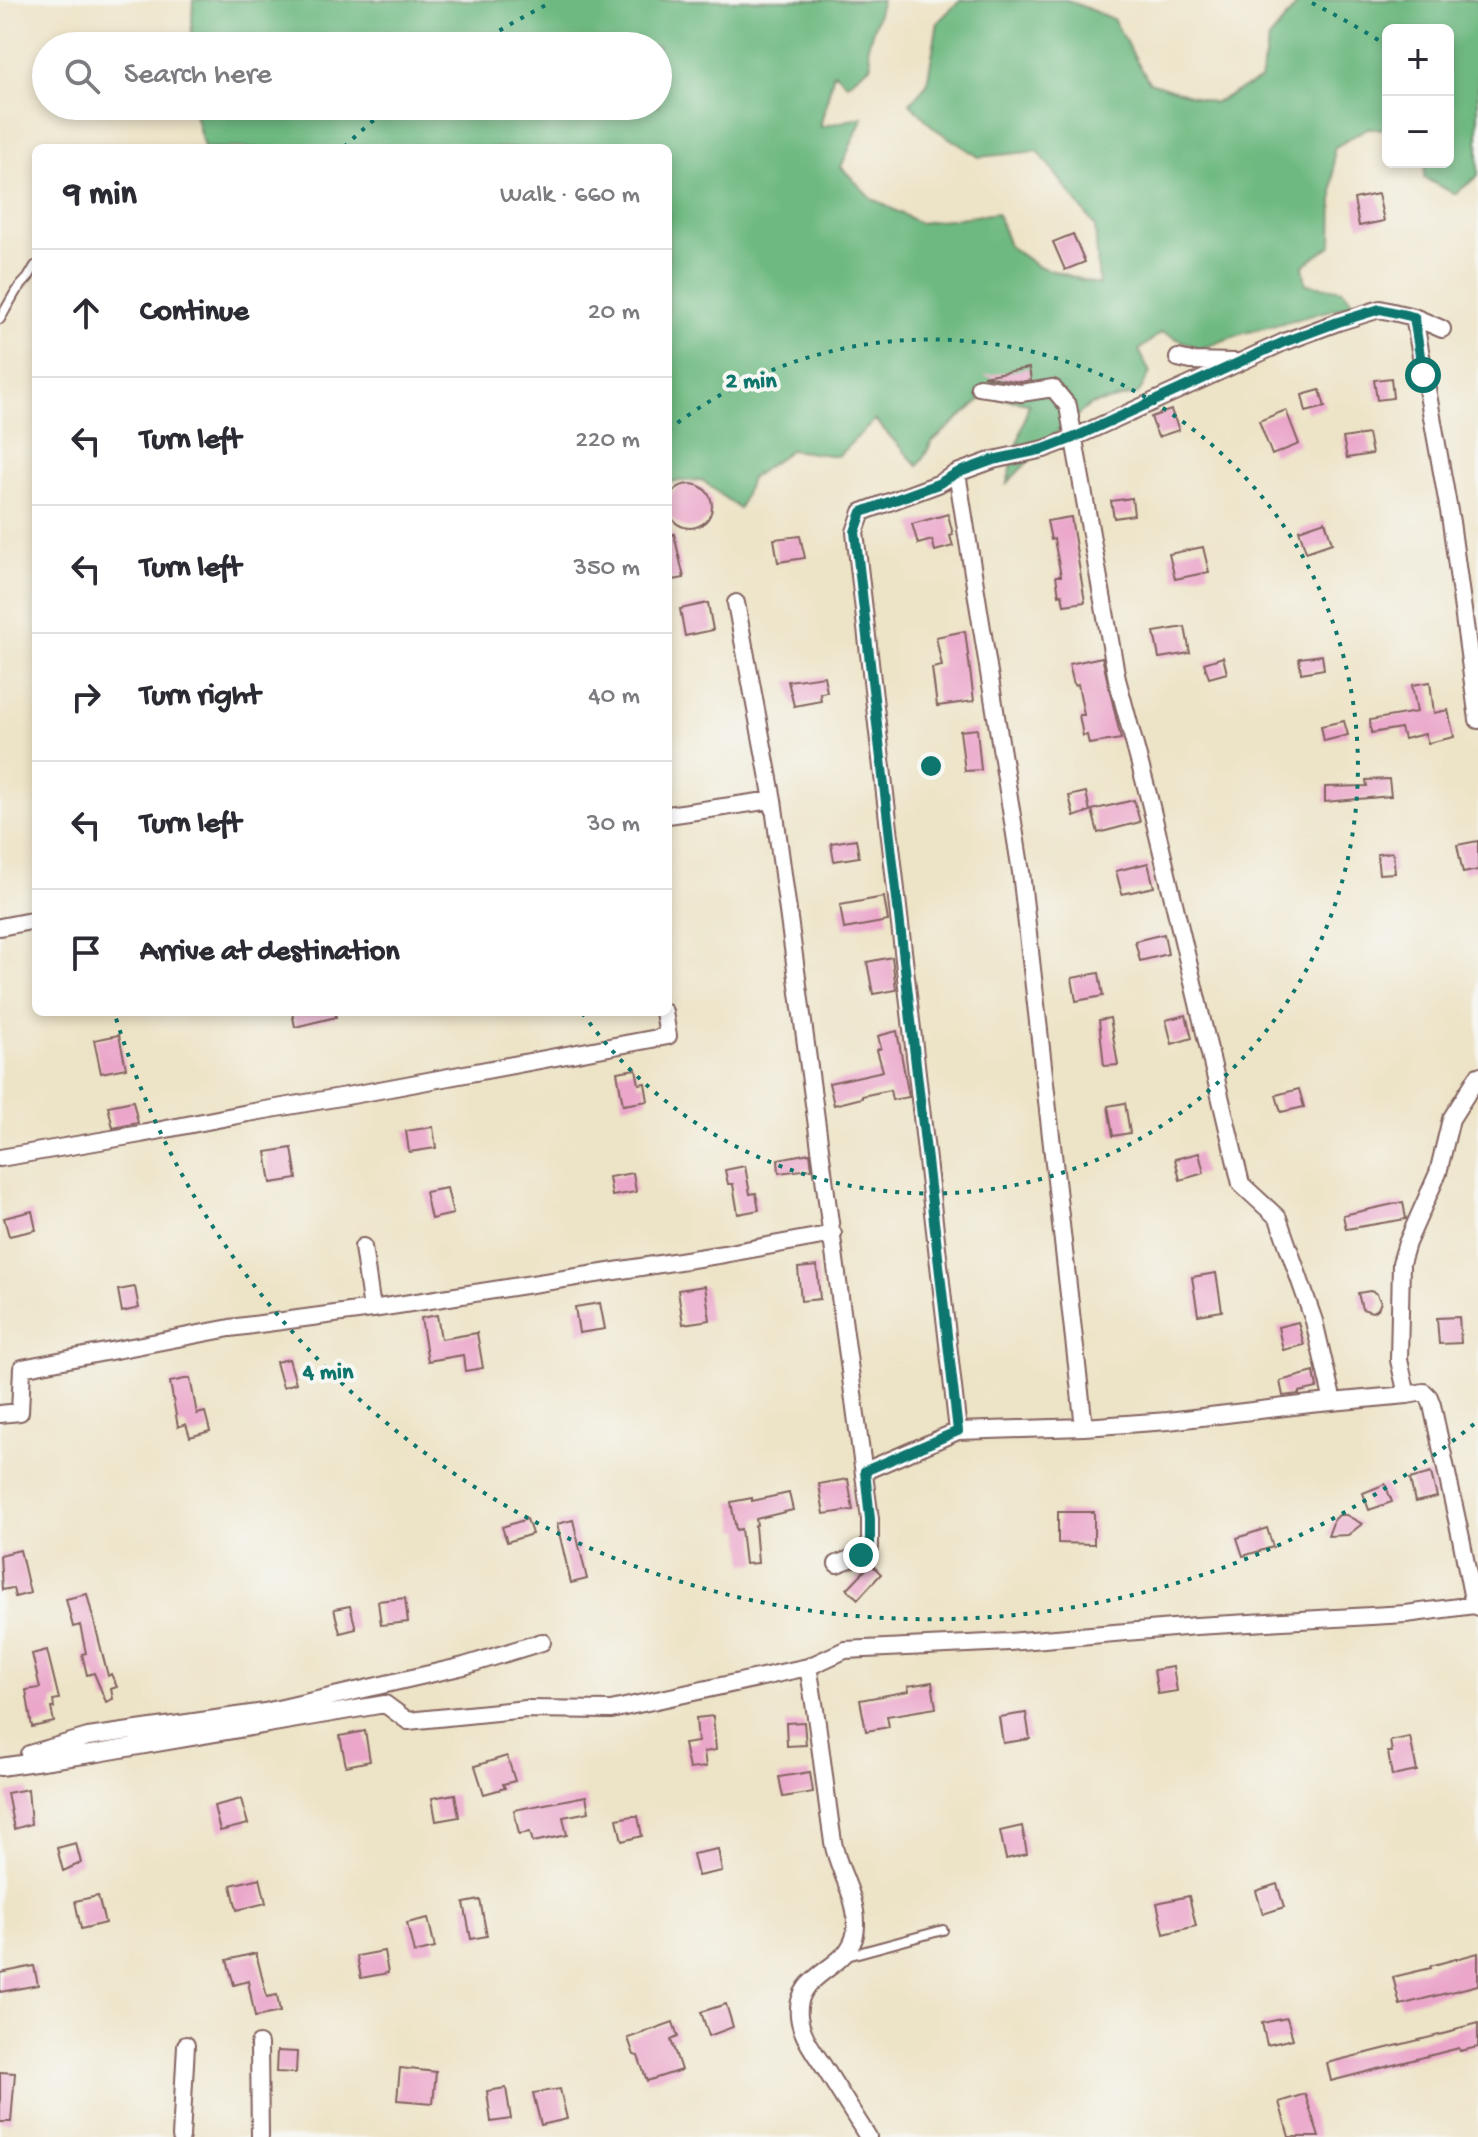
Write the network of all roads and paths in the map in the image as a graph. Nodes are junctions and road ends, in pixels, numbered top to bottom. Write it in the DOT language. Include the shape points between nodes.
graph roads {
  1 [pos="32,271"];
  2 [pos="1414,317"];
  3 [pos="0,319"];
  4 [pos="1442,329"];
  5 [pos="1178,358"];
  6 [pos="1241,362"];
  7 [pos="979,387"];
  8 [pos="1073,438"];
  9 [pos="957,473"];
  10 [pos="736,603"];
  11 [pos="1478,720"];
  12 [pos="773,800"];
  13 [pos="672,814"];
  14 [pos="32,921"];
  15 [pos="0,927"];
  16 [pos="665,1016"];
  17 [pos="1478,1076"];
  18 [pos="0,1158"];
  19 [pos="833,1234"];
  20 [pos="363,1247"];
  21 [pos="372,1309"];
  22 [pos="1407,1395"];
  23 [pos="1333,1402"];
  24 [pos="0,1414"];
  25 [pos="1084,1427"];
  26 [pos="958,1431"];
  27 [pos="865,1471"];
  28 [pos="837,1564"];
  29 [pos="1476,1606"];
  30 [pos="542,1642"];
  31 [pos="808,1667"];
  32 [pos="0,1764"];
  33 [pos="943,1930"];
  34 [pos="843,1957"];
  35 [pos="259,2044"];
  36 [pos="186,2045"];
  37 [pos="181,2137"];
  38 [pos="260,2137"];
  39 [pos="868,2137"];
  1 -- 3 [label="lane"];
  2 -- 4 [label="street"];
  2 -- 6 [label="street" via="1380,309"];
  2 -- 11 [label="street" via="1451,522"];
  5 -- 6 [label="street"];
  6 -- 8 [label="street"];
  7 -- 8 [label="street" via="1021,393 1053,388 1068,406"];
  8 -- 9 [label="street"];
  8 -- 23 [label="street" via="1117,679 1241,1184 1278,1218 1314,1321"];
  9 -- 25 [label="street" via="1021,872"];
  9 -- 26 [label="street" via="862,512 855,532"];
  10 -- 12 [label="street"];
  12 -- 13 [label="street"];
  12 -- 19 [label="street"];
  14 -- 15 [label="street"];
  16 -- 18 [label="street" via="668,1036"];
  17 -- 22 [label="street" via="1451,1119 1438,1173 1401,1263 1399,1360"];
  19 -- 21 [label="street"];
  19 -- 27 [label="street"];
  20 -- 21 [label="street"];
  21 -- 24 [label="street" via="230,1328 22,1368 20,1412"];
  22 -- 23 [label="street"];
  22 -- 29 [label="street" via="1424,1392 1432,1405"];
  23 -- 25 [label="street"];
  25 -- 26 [label="street"];
  26 -- 27 [label="street"];
  27 -- 28 [label="street" via="870,1547"];
  29 -- 31 [label="street" via="845,1650"];
  30 -- 32 [label="street" via="464,1666 265,1712 88,1737"];
  31 -- 32 [label="street" via="611,1710 526,1709 408,1721 385,1704 98,1753"];
  31 -- 34 [label="street" via="834,1845 854,1899 855,1936"];
  33 -- 34 [label="lane"];
  34 -- 39 [label="street" via="807,1986 799,2017 807,2040"];
  35 -- 38 [label="street"];
  36 -- 37 [label="street"];
}
